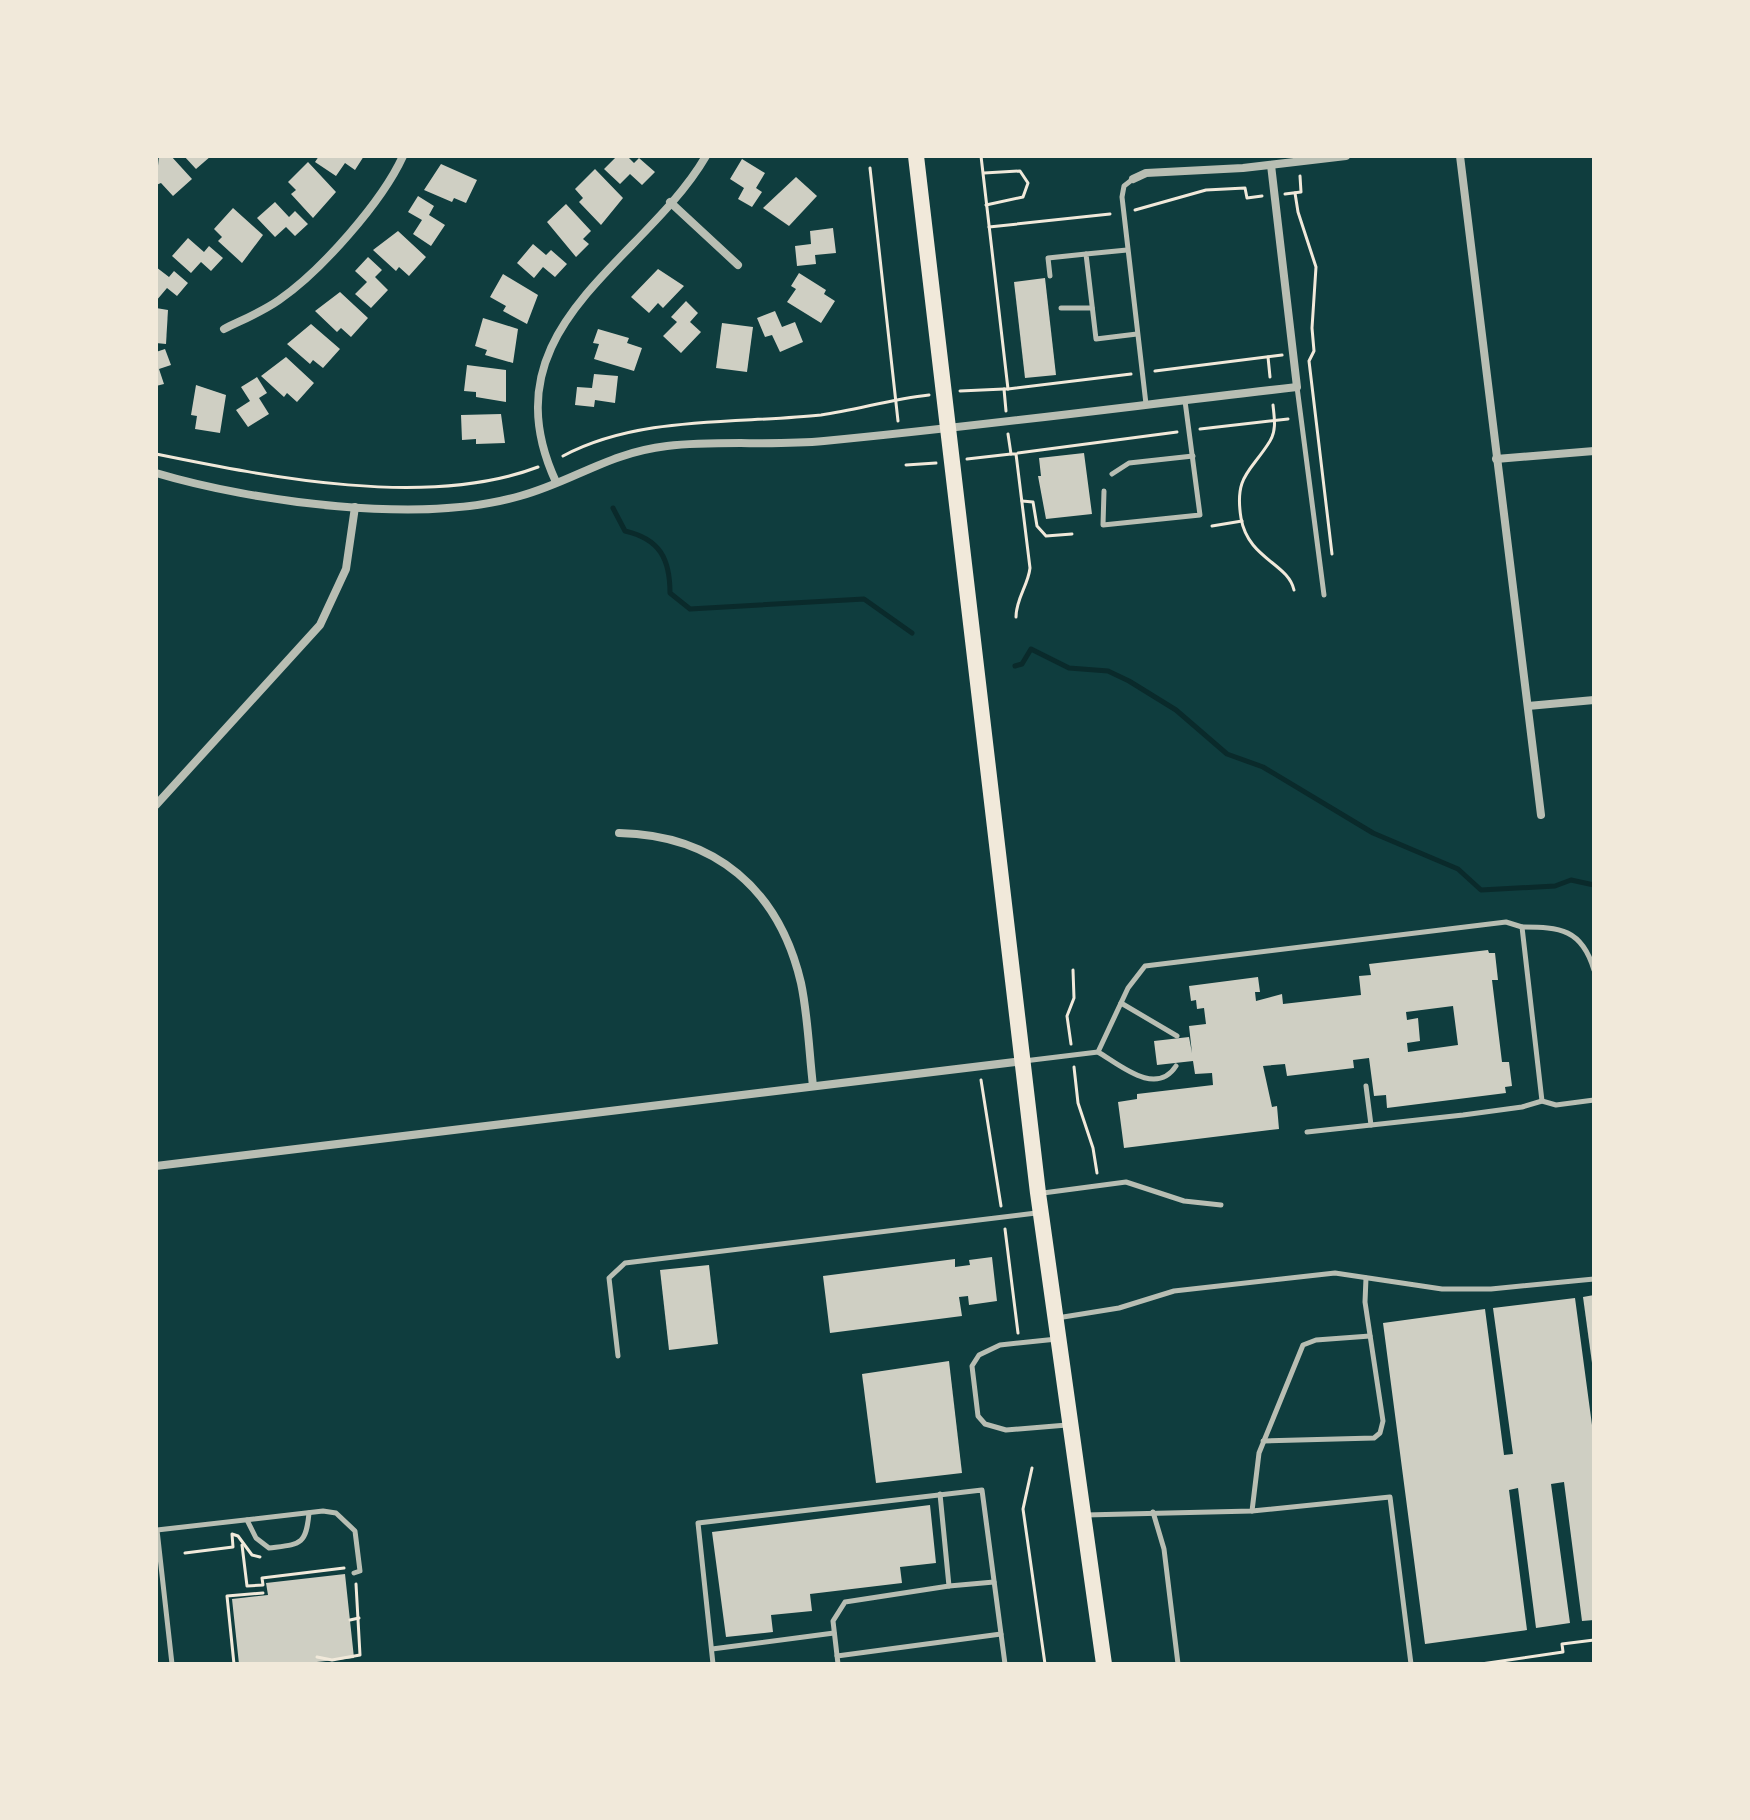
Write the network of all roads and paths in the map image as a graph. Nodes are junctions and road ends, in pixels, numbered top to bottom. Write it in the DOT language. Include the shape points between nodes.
graph roads {
  1 [pos="403,156"];
  2 [pos="706,156"];
  3 [pos="916,156"];
  4 [pos="981,156"];
  5 [pos="1346,156"];
  6 [pos="1460,156"];
  7 [pos="1270,160"];
  8 [pos="870,168"];
  9 [pos="983,173"];
  10 [pos="1300,175"];
  11 [pos="1133,179"];
  12 [pos="1286,193"];
  13 [pos="1295,193"];
  14 [pos="1263,196"];
  15 [pos="670,202"];
  16 [pos="986,205"];
  17 [pos="1135,210"];
  18 [pos="1110,214"];
  19 [pos="989,227"];
  20 [pos="1127,250"];
  21 [pos="1086,254"];
  22 [pos="738,265"];
  23 [pos="1050,276"];
  24 [pos="1061,308"];
  25 [pos="1092,308"];
  26 [pos="224,329"];
  27 [pos="1137,334"];
  28 [pos="1314,351"];
  29 [pos="1305,353"];
  30 [pos="1282,355"];
  31 [pos="1268,357"];
  32 [pos="1154,371"];
  33 [pos="1130,374"];
  34 [pos="1270,374"];
  35 [pos="1297,387"];
  36 [pos="1006,389"];
  37 [pos="970,390"];
  38 [pos="901,398"];
  39 [pos="893,399"];
  40 [pos="1185,400"];
  41 [pos="1146,404"];
  42 [pos="1006,406"];
  43 [pos="1273,406"];
  44 [pos="895,408"];
  45 [pos="1289,419"];
  46 [pos="1274,421"];
  47 [pos="1202,429"];
  48 [pos="947,430"];
  49 [pos="1179,432"];
  50 [pos="1010,443"];
  51 [pos="1594,451"];
  52 [pos="156,454"];
  53 [pos="1014,454"];
  54 [pos="565,455"];
  55 [pos="993,456"];
  56 [pos="1193,456"];
  57 [pos="1496,459"];
  58 [pos="920,464"];
  59 [pos="906,465"];
  60 [pos="156,473"];
  61 [pos="1112,474"];
  62 [pos="517,475"];
  63 [pos="556,482"];
  64 [pos="1104,491"];
  65 [pos="1022,501"];
  66 [pos="355,507"];
  67 [pos="1242,521"];
  68 [pos="1212,526"];
  69 [pos="1072,534"];
  70 [pos="1333,564"];
  71 [pos="1294,590"];
  72 [pos="1324,595"];
  73 [pos="1016,617"];
  74 [pos="1594,700"];
  75 [pos="1528,706"];
  76 [pos="156,805"];
  77 [pos="1541,815"];
  78 [pos="619,833"];
  79 [pos="1522,927"];
  80 [pos="1073,970"];
  81 [pos="1594,970"];
  82 [pos="1121,1003"];
  83 [pos="1069,1032"];
  84 [pos="1177,1036"];
  85 [pos="1098,1052"];
  86 [pos="1023,1061"];
  87 [pos="1176,1066"];
  88 [pos="1075,1079"];
  89 [pos="981,1080"];
  90 [pos="813,1086"];
  91 [pos="1366,1086"];
  92 [pos="1594,1100"];
  93 [pos="1542,1101"];
  94 [pos="1371,1125"];
  95 [pos="1307,1132"];
  96 [pos="156,1166"];
  97 [pos="1098,1186"];
  98 [pos="1038,1193"];
  99 [pos="1001,1204"];
  100 [pos="1221,1205"];
  101 [pos="1041,1212"];
  102 [pos="1006,1232"];
  103 [pos="1366,1278"];
  104 [pos="1594,1279"];
  105 [pos="1056,1318"];
  106 [pos="1017,1329"];
  107 [pos="1370,1336"];
  108 [pos="1058,1339"];
  109 [pos="618,1356"];
  110 [pos="1070,1425"];
  111 [pos="1263,1441"];
  112 [pos="1032,1468"];
  113 [pos="940,1494"];
  114 [pos="1252,1511"];
  115 [pos="1153,1512"];
  116 [pos="309,1513"];
  117 [pos="1084,1516"];
  118 [pos="247,1520"];
  119 [pos="242,1545"];
  120 [pos="343,1568"];
  121 [pos="354,1573"];
  122 [pos="994,1582"];
  123 [pos="949,1586"];
  124 [pos="263,1593"];
  125 [pos="359,1618"];
  126 [pos="350,1620"];
  127 [pos="834,1633"];
  128 [pos="1001,1634"];
  129 [pos="1594,1640"];
  130 [pos="712,1649"];
  131 [pos="837,1656"];
  132 [pos="317,1657"];
  133 [pos="172,1664"];
  134 [pos="234,1664"];
  135 [pos="713,1664"];
  136 [pos="838,1664"];
  137 [pos="1005,1664"];
  138 [pos="1045,1664"];
  139 [pos="1104,1664"];
  140 [pos="1178,1664"];
  141 [pos="1411,1664"];
  142 [pos="1481,1664"];
  1 -- 26 [label="street" via="368,211 311,272 280,299"];
  2 -- 15 [label="street"];
  3 -- 48 [label="main road"];
  4 -- 9 [label="path"];
  5 -- 7 [label="street"];
  6 -- 57 [label="street"];
  7 -- 11 [label="street" via="1146,173"];
  7 -- 35 [label="street"];
  8 -- 39 [label="path"];
  9 -- 16 [label="path"];
  9 -- 16 [label="path" via="1020,171 1028,183 1016,201"];
  10 -- 13 [label="path" via="1301,192"];
  11 -- 20 [label="lane" via="1124,186 1122,197"];
  12 -- 13 [label="path"];
  13 -- 28 [label="path" via="1316,267"];
  14 -- 17 [label="path" via="1247,198 1245,188 1206,190"];
  15 -- 22 [label="street"];
  15 -- 63 [label="street" via="587,290 552,349 542,383 540,427"];
  16 -- 19 [label="path"];
  18 -- 19 [label="path"];
  19 -- 36 [label="path"];
  20 -- 21 [label="lane"];
  20 -- 27 [label="lane"];
  21 -- 23 [label="lane" via="1048,258"];
  21 -- 25 [label="lane"];
  24 -- 25 [label="lane"];
  25 -- 27 [label="lane" via="1096,339"];
  27 -- 41 [label="lane"];
  28 -- 29 [label="path"];
  28 -- 70 [label="path" via="1309,361"];
  30 -- 31 [label="path"];
  31 -- 32 [label="path"];
  31 -- 34 [label="path"];
  33 -- 36 [label="path"];
  35 -- 40 [label="street"];
  35 -- 72 [label="lane"];
  36 -- 37 [label="path"];
  36 -- 42 [label="path"];
  38 -- 39 [label="path"];
  39 -- 44 [label="path"];
  39 -- 54 [label="path" via="821,415 657,429 592,443"];
  40 -- 41 [label="street"];
  40 -- 56 [label="lane"];
  41 -- 48 [label="street"];
  43 -- 46 [label="path"];
  45 -- 46 [label="path"];
  46 -- 47 [label="path"];
  46 -- 67 [label="path" via="1271,440 1243,479"];
  48 -- 63 [label="street" via="807,443 665,446 615,456"];
  48 -- 86 [label="main road"];
  49 -- 53 [label="path"];
  50 -- 53 [label="path"];
  51 -- 57 [label="street"];
  52 -- 62 [label="path" via="345,486 452,484"];
  53 -- 55 [label="path"];
  53 -- 65 [label="path"];
  56 -- 61 [label="lane" via="1129,463"];
  56 -- 64 [label="lane" via="1200,515 1103,525"];
  57 -- 75 [label="street"];
  58 -- 59 [label="path"];
  60 -- 66 [label="street" via="256,496"];
  63 -- 66 [label="street" via="486,503"];
  65 -- 69 [label="path" via="1033,502 1037,526 1046,536"];
  65 -- 73 [label="path" via="1030,568"];
  66 -- 76 [label="street" via="346,569 320,625"];
  67 -- 68 [label="path"];
  67 -- 71 [label="path" via="1254,548 1287,576"];
  74 -- 75 [label="street"];
  75 -- 77 [label="street"];
  78 -- 90 [label="street" via="650,833 698,846 734,870 766,904 786,938 801,983"];
  79 -- 81 [label="lane" via="1565,931 1586,950"];
  79 -- 82 [label="lane" via="1506,922 1145,966"];
  79 -- 93 [label="lane"];
  80 -- 83 [label="path" via="1076,987 1067,1016"];
  82 -- 84 [label="lane"];
  82 -- 85 [label="lane"];
  85 -- 86 [label="lane"];
  85 -- 87 [label="lane" via="1146,1080 1171,1074"];
  86 -- 90 [label="street"];
  86 -- 98 [label="main road"];
  88 -- 97 [label="path"];
  89 -- 99 [label="path"];
  90 -- 96 [label="street"];
  91 -- 94 [label="lane"];
  92 -- 93 [label="lane" via="1556,1105"];
  93 -- 94 [label="lane"];
  94 -- 95 [label="lane"];
  97 -- 98 [label="lane"];
  97 -- 100 [label="lane" via="1126,1182 1184,1201"];
  98 -- 101 [label="main road"];
  101 -- 105 [label="main road"];
  101 -- 109 [label="lane" via="625,1263 609,1278"];
  102 -- 106 [label="path"];
  103 -- 104 [label="lane" via="1442,1289"];
  103 -- 105 [label="lane" via="1335,1273 1174,1291 1119,1308"];
  103 -- 107 [label="lane"];
  105 -- 108 [label="main road"];
  107 -- 111 [label="lane" via="1303,1345"];
  107 -- 111 [label="lane" via="1383,1421 1380,1433 1374,1438"];
  108 -- 110 [label="main road"];
  108 -- 110 [label="lane" via="1000,1345 979,1355 972,1366 978,1416 985,1424 1006,1430"];
  110 -- 117 [label="main road"];
  111 -- 114 [label="lane"];
  112 -- 138 [label="path" via="1023,1509"];
  113 -- 122 [label="lane" via="982,1490"];
  113 -- 123 [label="lane"];
  113 -- 130 [label="lane" via="698,1523"];
  114 -- 115 [label="lane"];
  114 -- 141 [label="lane" via="1390,1497"];
  115 -- 117 [label="lane"];
  115 -- 140 [label="lane" via="1164,1549"];
  116 -- 118 [label="lane"];
  116 -- 118 [label="lane" via="307,1535 297,1545 269,1548 256,1538"];
  116 -- 121 [label="lane" via="336,1513 355,1531 360,1571"];
  117 -- 139 [label="main road"];
  118 -- 133 [label="lane" via="157,1530"];
  119 -- 120 [label="path" via="247,1586 263,1585 262,1578"];
  121 -- 125 [label="path"];
  122 -- 123 [label="lane"];
  122 -- 128 [label="lane"];
  123 -- 127 [label="lane" via="845,1602 833,1621"];
  124 -- 134 [label="path" via="227,1596"];
  125 -- 126 [label="path"];
  125 -- 132 [label="path" via="360,1655"];
  127 -- 130 [label="lane"];
  127 -- 131 [label="lane"];
  128 -- 131 [label="lane"];
  128 -- 137 [label="lane"];
  129 -- 142 [label="path" via="1562,1644 1563,1652"];
  130 -- 135 [label="lane"];
  131 -- 136 [label="lane"];
}
